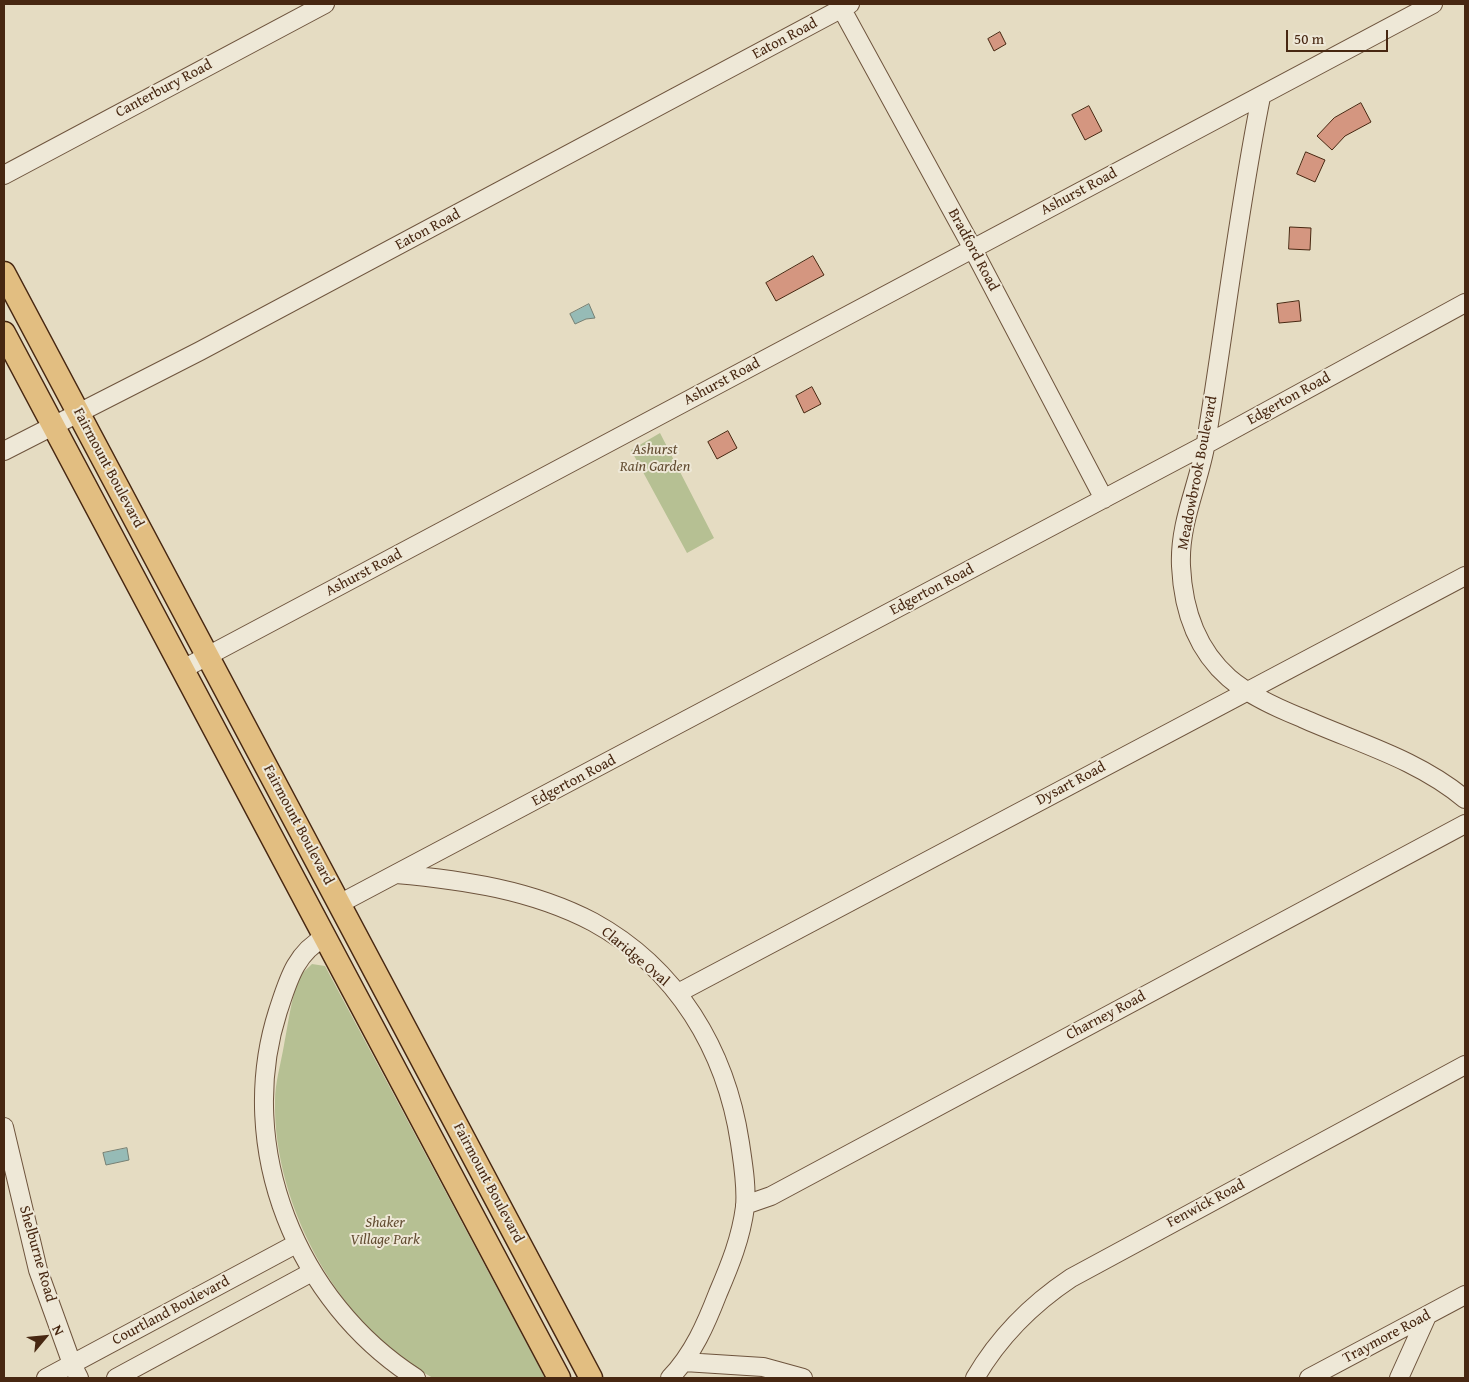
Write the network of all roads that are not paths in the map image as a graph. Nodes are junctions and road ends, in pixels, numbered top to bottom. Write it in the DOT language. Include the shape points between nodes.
graph roads {
  1 [pos="325,4"];
  2 [pos="1433,4"];
  3 [pos="843,5"];
  4 [pos="1261,97"];
  5 [pos="4,175"];
  6 [pos="972,249"];
  7 [pos="4,273"];
  8 [pos="1465,303"];
  9 [pos="4,333"];
  10 [pos="79,414"];
  11 [pos="54,427"];
  12 [pos="1205,445"];
  13 [pos="4,451"];
  14 [pos="1104,499"];
  15 [pos="1465,576"];
  16 [pos="208,656"];
  17 [pos="183,669"];
  18 [pos="1247,691"];
  19 [pos="1465,798"];
  20 [pos="1465,824"];
  21 [pos="396,874"];
  22 [pos="339,904"];
  23 [pos="325,937"];
  24 [pos="678,993"];
  25 [pos="1465,1065"];
  26 [pos="4,1127"];
  27 [pos="745,1204"];
  28 [pos="296,1244"];
  29 [pos="312,1272"];
  30 [pos="1465,1295"];
  31 [pos="1427,1316"];
  32 [pos="684,1362"];
  33 [pos="76,1371"];
  34 [pos="46,1378"];
  35 [pos="116,1378"];
  36 [pos="416,1378"];
  37 [pos="559,1378"];
  38 [pos="591,1378"];
  39 [pos="670,1378"];
  40 [pos="803,1378"];
  41 [pos="976,1378"];
  42 [pos="1309,1378"];
  43 [pos="1399,1378"];
  1 -- 5 [label="street, Canterbury Road"];
  2 -- 4 [label="street"];
  3 -- 6 [label="street, Bradford Road"];
  3 -- 10 [label="street, Eaton Road"];
  4 -- 6 [label="street, Ashurst Road"];
  4 -- 12 [label="street, Meadowbrook Boulevard" via="1244,181"];
  6 -- 14 [label="street, Bradford Road"];
  6 -- 16 [label="street, Ashurst Road"];
  7 -- 10 [label="main road, Fairmount Boulevard"];
  8 -- 12 [label="street, Edgerton Road"];
  9 -- 11 [label="main road, Fairmount Boulevard"];
  10 -- 11 [label="street, Eaton Road"];
  10 -- 16 [label="main road, Fairmount Boulevard"];
  11 -- 13 [label="street, Eaton Road"];
  11 -- 17 [label="main road, Fairmount Boulevard"];
  12 -- 14 [label="street, Edgerton Road"];
  12 -- 18 [label="street, Meadowbrook Boulevard" via="1182,538 1183,588 1193,630 1203,648 1229,678"];
  14 -- 21 [label="street, Edgerton Road"];
  15 -- 18 [label="street, Dysart Road"];
  16 -- 17 [label="street, Ashurst Road"];
  16 -- 22 [label="main road, Fairmount Boulevard"];
  17 -- 23 [label="main road, Fairmount Boulevard"];
  18 -- 19 [label="street, Meadowbrook Boulevard" via="1277,708 1409,762 1441,779"];
  18 -- 24 [label="street, Dysart Road"];
  20 -- 27 [label="street, Charney Road" via="771,1196"];
  21 -- 22 [label="street"];
  21 -- 24 [label="street, Claridge Oval" via="478,884 563,908 620,940"];
  22 -- 38 [label="main road, Fairmount Boulevard"];
  23 -- 28 [label="street" via="306,951 289,978 272,1032 266,1075 264,1116 269,1156 280,1202"];
  23 -- 37 [label="main road, Fairmount Boulevard"];
  24 -- 27 [label="street, Claridge Oval" via="710,1043 728,1088 742,1159"];
  25 -- 41 [label="street, Fenwick Road" via="1071,1278 1042,1298 1018,1322 993,1351"];
  26 -- 33 [label="street, Shelburne Road" via="38,1270"];
  27 -- 32 [label="street, Claridge Oval" via="738,1243 730,1264 708,1317"];
  28 -- 29 [label="street"];
  28 -- 33 [label="street, Courtland Boulevard"];
  29 -- 35 [label="street"];
  29 -- 36 [label="street" via="349,1322 390,1360"];
  30 -- 31 [label="street, Traymore Road"];
  31 -- 42 [label="street, Traymore Road"];
  31 -- 43 [label="street"];
  32 -- 39 [label="street, Claridge Oval"];
  32 -- 40 [label="street" via="763,1367"];
  33 -- 34 [label="street, Courtland Boulevard"];
}
